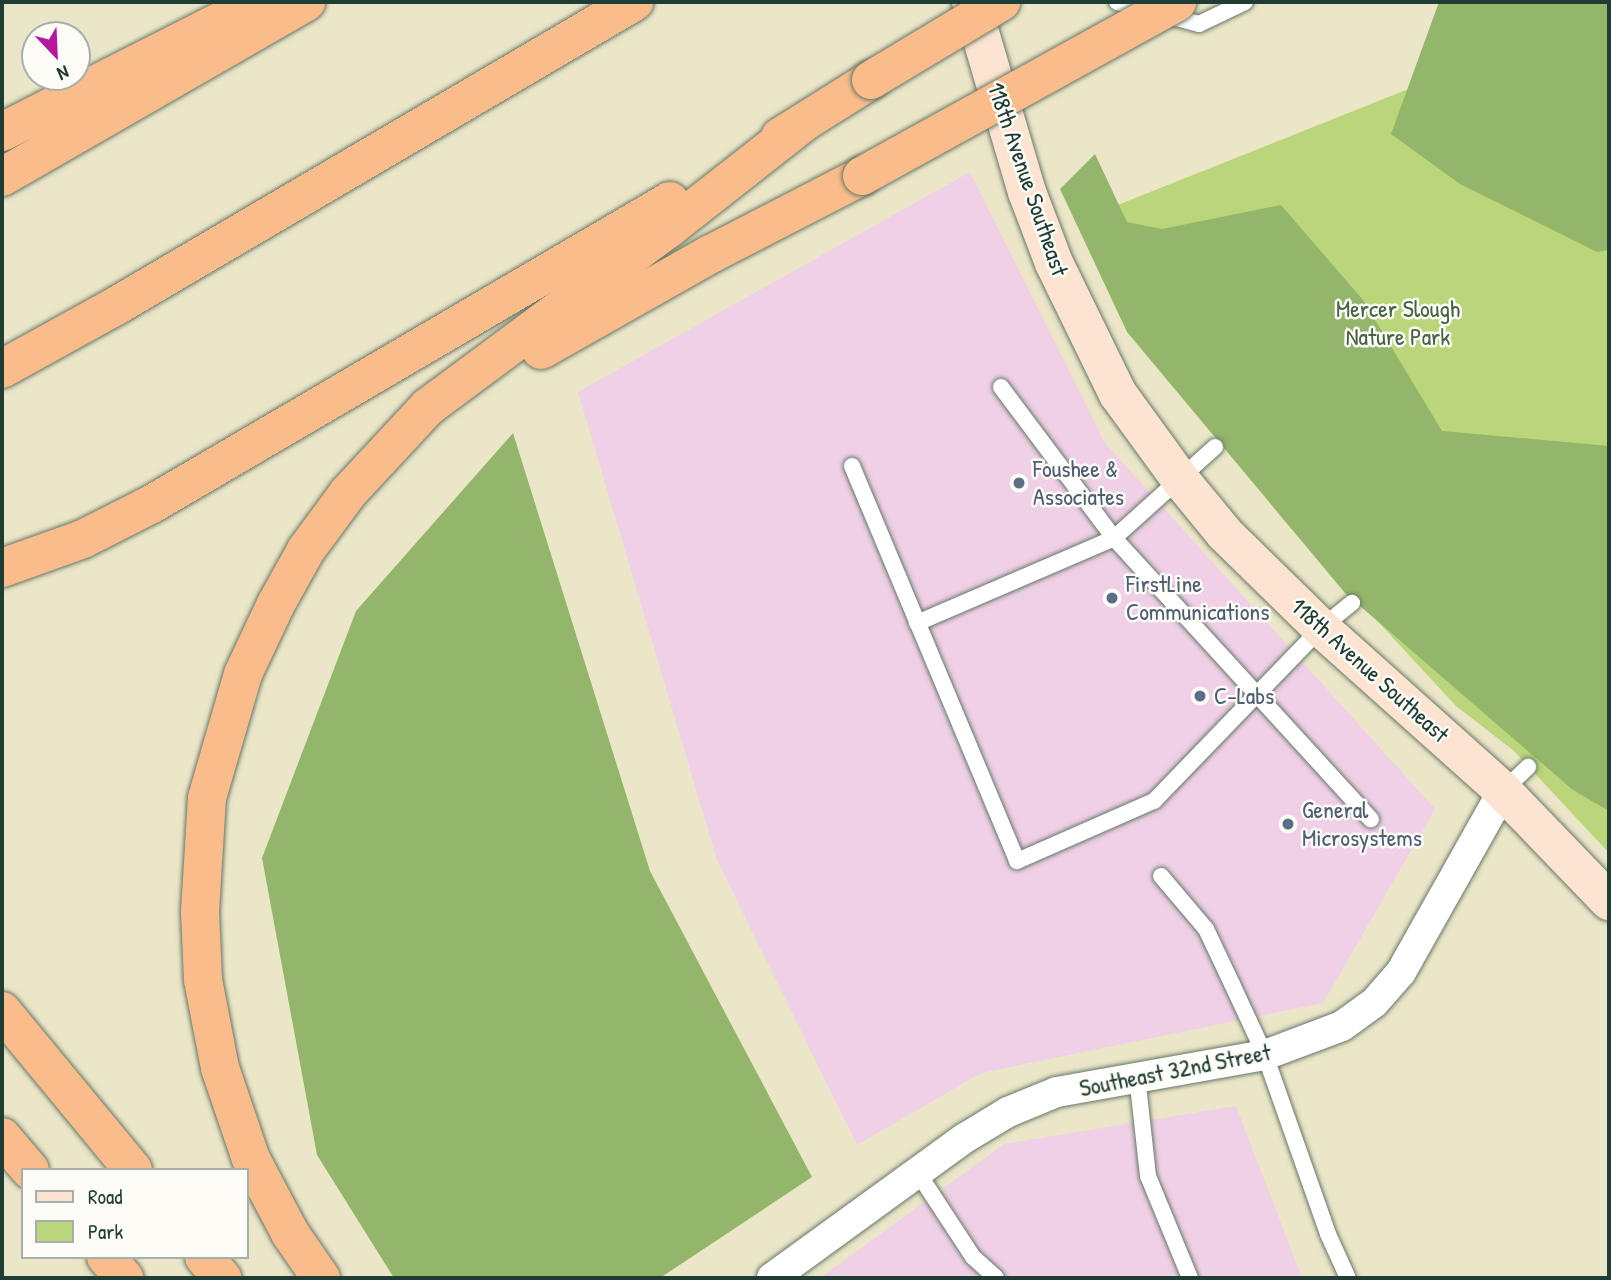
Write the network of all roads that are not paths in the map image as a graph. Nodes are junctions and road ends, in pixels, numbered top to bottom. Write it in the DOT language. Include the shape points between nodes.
graph roads {
  1 [pos="258,2"];
  2 [pos="306,2"];
  3 [pos="634,2"];
  4 [pos="971,2"];
  5 [pos="1001,2"];
  6 [pos="1117,2"];
  7 [pos="1177,2"];
  8 [pos="1245,2"];
  9 [pos="802,124"];
  10 [pos="2,132"];
  11 [pos="2,177"];
  12 [pos="2,369"];
  13 [pos="1001,387"];
  14 [pos="1215,447"];
  15 [pos="852,466"];
  16 [pos="1179,478"];
  17 [pos="348,493"];
  18 [pos="1114,538"];
  19 [pos="2,568"];
  20 [pos="1352,603"];
  21 [pos="917,623"];
  22 [pos="1321,628"];
  23 [pos="1255,695"];
  24 [pos="1515,779"];
  25 [pos="1371,818"];
  26 [pos="1161,876"];
  27 [pos="1609,901"];
  28 [pos="2,1011"];
  29 [pos="1265,1055"];
  30 [pos="1137,1076"];
  31 [pos="2,1137"];
  32 [pos="28,1168"];
  33 [pos="131,1168"];
  34 [pos="918,1173"];
  35 [pos="108,1259"];
  36 [pos="206,1259"];
  37 [pos="124,1278"];
  38 [pos="222,1278"];
  39 [pos="321,1278"];
  40 [pos="772,1278"];
  41 [pos="996,1278"];
  42 [pos="1190,1278"];
  43 [pos="1348,1278"];
  1 -- 10 [label="highway"];
  2 -- 11 [label="highway"];
  3 -- 12 [label="highway"];
  4 -- 16 [label="street, 118th Avenue Southeast" via="1027,192 1054,262 1118,394"];
  5 -- 9 [label="highway, bridge"];
  6 -- 8 [label="lane" via="1199,24"];
  7 -- 17 [label="highway, bridge" via="556,340"];
  9 -- 17 [label="highway" via="428,407"];
  9 -- 19 [label="highway" via="152,504 83,539"];
  13 -- 18 [label="lane"];
  14 -- 16 [label="lane"];
  15 -- 21 [label="lane"];
  16 -- 18 [label="lane"];
  16 -- 22 [label="street, 118th Avenue Southeast" via="1225,534"];
  17 -- 39 [label="highway" via="294,571 243,674 207,799 200,912 203,980 220,1068 251,1159 290,1233"];
  18 -- 21 [label="lane"];
  18 -- 23 [label="lane"];
  20 -- 22 [label="lane"];
  21 -- 23 [label="lane" via="1017,862 1154,801"];
  22 -- 23 [label="lane"];
  22 -- 24 [label="street, 118th Avenue Southeast"];
  23 -- 25 [label="lane"];
  24 -- 27 [label="street, 118th Avenue Southeast"];
  24 -- 29 [label="street, Southeast 32nd Street" via="1428,930 1374,1003 1342,1026"];
  26 -- 29 [label="lane" via="1206,929"];
  28 -- 33 [label="highway"];
  29 -- 30 [label="street, Southeast 32nd Street"];
  29 -- 43 [label="lane"];
  30 -- 34 [label="street, Southeast 32nd Street" via="1057,1092 1007,1112"];
  30 -- 42 [label="lane" via="1148,1176"];
  31 -- 32 [label="highway"];
  34 -- 40 [label="street, Southeast 32nd Street"];
  34 -- 41 [label="lane" via="973,1257"];
  35 -- 37 [label="highway"];
  36 -- 38 [label="highway"];
}
